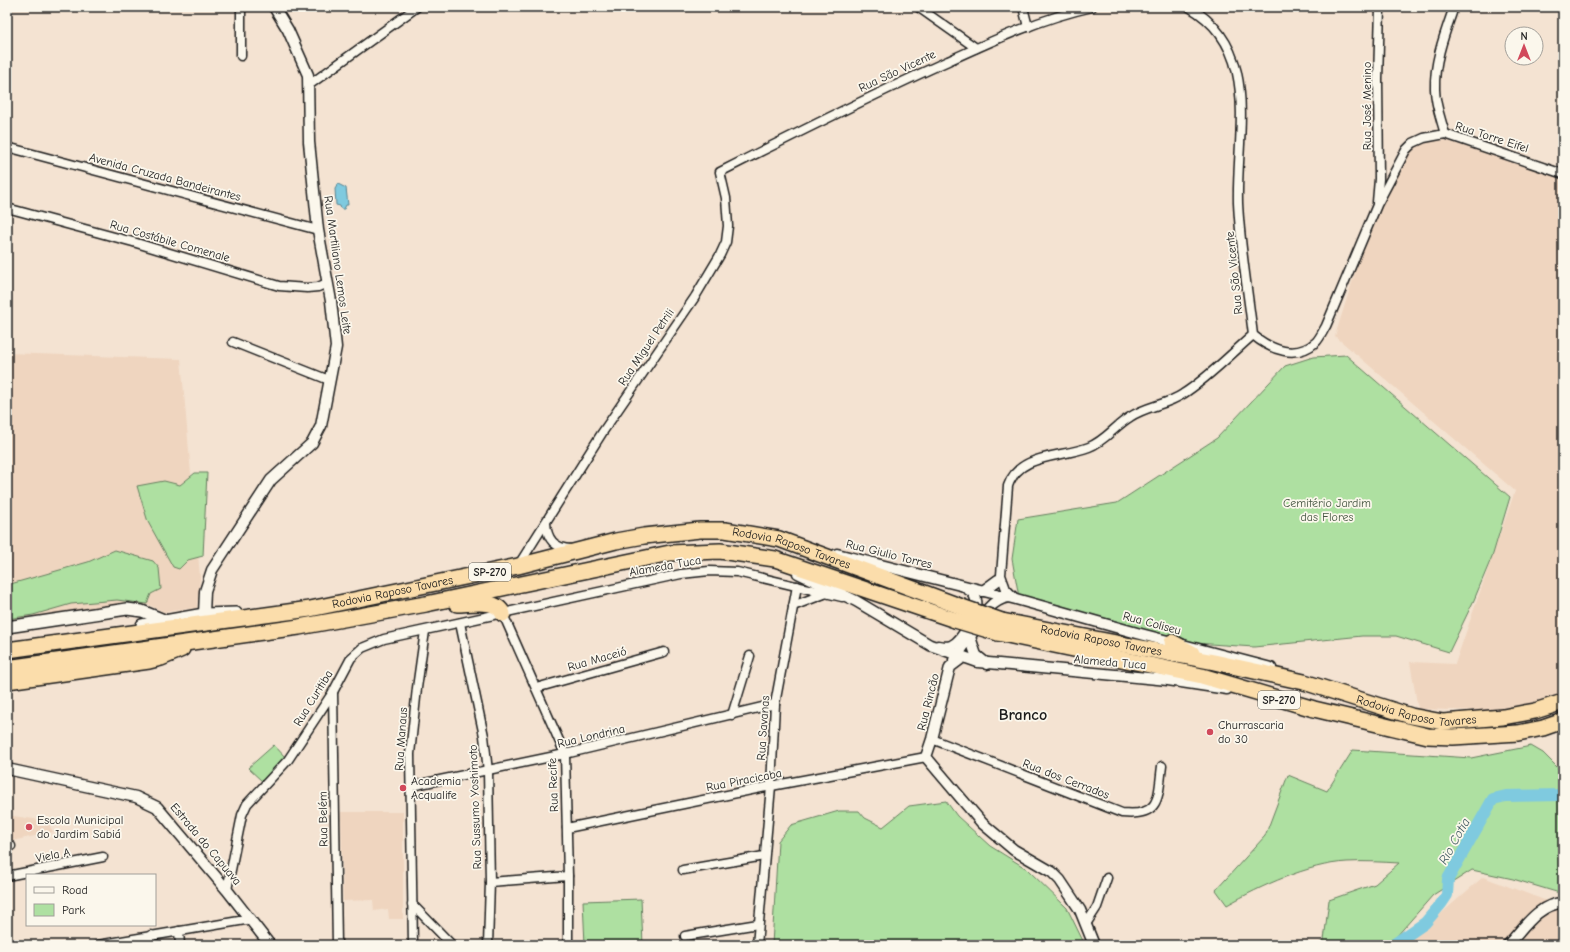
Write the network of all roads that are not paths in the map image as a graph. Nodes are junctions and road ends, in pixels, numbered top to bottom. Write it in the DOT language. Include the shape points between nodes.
graph roads {
  1 [pos="241,7"];
  2 [pos="274,7"];
  3 [pos="416,7"];
  4 [pos="918,7"];
  5 [pos="1023,7"];
  6 [pos="1092,7"];
  7 [pos="1189,7"];
  8 [pos="1380,7"];
  9 [pos="1454,7"];
  10 [pos="1028,27"];
  11 [pos="976,48"];
  12 [pos="241,56"];
  13 [pos="309,85"];
  14 [pos="1445,134"];
  15 [pos="7,146"];
  16 [pos="720,172"];
  17 [pos="1563,174"];
  18 [pos="1377,205"];
  19 [pos="7,208"];
  20 [pos="318,230"];
  21 [pos="327,283"];
  22 [pos="1253,335"];
  23 [pos="233,342"];
  24 [pos="329,380"];
  25 [pos="546,523"];
  26 [pos="778,539"];
  27 [pos="585,550"];
  28 [pos="748,554"];
  29 [pos="518,566"];
  30 [pos="1000,577"];
  31 [pos="797,586"];
  32 [pos="962,586"];
  33 [pos="988,592"];
  34 [pos="825,593"];
  35 [pos="1012,598"];
  36 [pos="856,601"];
  37 [pos="426,604"];
  38 [pos="793,606"];
  39 [pos="310,609"];
  40 [pos="986,609"];
  41 [pos="958,613"];
  42 [pos="204,614"];
  43 [pos="503,614"];
  44 [pos="164,620"];
  45 [pos="460,623"];
  46 [pos="7,627"];
  47 [pos="1000,627"];
  48 [pos="425,631"];
  49 [pos="970,637"];
  50 [pos="75,641"];
  51 [pos="197,642"];
  52 [pos="1172,642"];
  53 [pos="930,645"];
  54 [pos="7,650"];
  55 [pos="943,650"];
  56 [pos="664,652"];
  57 [pos="750,656"];
  58 [pos="959,657"];
  59 [pos="1206,661"];
  60 [pos="987,664"];
  61 [pos="950,667"];
  62 [pos="7,668"];
  63 [pos="7,681"];
  64 [pos="1304,682"];
  65 [pos="536,688"];
  66 [pos="333,692"];
  67 [pos="1262,694"];
  68 [pos="1563,702"];
  69 [pos="775,704"];
  70 [pos="732,715"];
  71 [pos="1563,722"];
  72 [pos="1563,725"];
  73 [pos="1543,728"];
  74 [pos="932,739"];
  75 [pos="565,754"];
  76 [pos="926,758"];
  77 [pos="1162,766"];
  78 [pos="7,769"];
  79 [pos="488,771"];
  80 [pos="411,786"];
  81 [pos="771,786"];
  82 [pos="567,828"];
  83 [pos="764,856"];
  84 [pos="103,857"];
  85 [pos="683,870"];
  86 [pos="7,876"];
  87 [pos="568,876"];
  88 [pos="1107,878"];
  89 [pos="490,882"];
  90 [pos="227,890"];
  91 [pos="1563,903"];
  92 [pos="412,904"];
  93 [pos="251,919"];
  94 [pos="758,924"];
  95 [pos="1086,924"];
  96 [pos="179,931"];
  97 [pos="151,935"];
  98 [pos="685,936"];
  99 [pos="98,945"];
  100 [pos="151,945"];
  101 [pos="180,945"];
  102 [pos="270,945"];
  103 [pos="337,945"];
  104 [pos="412,945"];
  105 [pos="452,945"];
  106 [pos="488,945"];
  107 [pos="568,945"];
  108 [pos="757,945"];
  109 [pos="1094,945"];
  110 [pos="1508,945"];
  1 -- 12 [label="street"];
  2 -- 13 [label="street, Rua Martiliano Lemos Leite" via="301,55"];
  3 -- 13 [label="street"];
  4 -- 11 [label="street"];
  5 -- 10 [label="street"];
  6 -- 10 [label="street, Rua São Vicente" via="1066,13"];
  7 -- 22 [label="street, Rua São Vicente" via="1212,23 1227,43 1236,66 1241,112 1238,202"];
  8 -- 18 [label="street, Rua José Menino"];
  9 -- 14 [label="street" via="1441,46 1434,87"];
  10 -- 11 [label="street, Rua São Vicente"];
  11 -- 16 [label="street, Rua São Vicente" via="885,89"];
  13 -- 20 [label="street, Rua Martiliano Lemos Leite" via="309,142"];
  14 -- 17 [label="street, Rua Torre Eifel"];
  14 -- 18 [label="street, Rua Torre Eifel" via="1424,138 1406,150"];
  15 -- 20 [label="street, Avenida Cruzada Bandeirantes"];
  16 -- 25 [label="street, Rua Miguel Petrili" via="726,198 728,226 726,242 720,255 695,297 602,433"];
  18 -- 22 [label="street" via="1326,326 1316,342 1300,352 1285,352 1263,344"];
  19 -- 21 [label="street, Rua Costábile Comenale" via="279,286 307,288"];
  20 -- 21 [label="street, Rua Martiliano Lemos Leite"];
  21 -- 24 [label="street, Rua Martiliano Lemos Leite" via="336,347"];
  22 -- 30 [label="street" via="1184,394 1130,417 1103,440 1088,447 1034,461 1019,468 1011,477 1008,486"];
  23 -- 24 [label="street"];
  24 -- 42 [label="street, Rua Martiliano Lemos Leite" via="321,426 316,437 271,480 212,570 205,591"];
  25 -- 27 [label="street" via="547,535 556,545"];
  25 -- 29 [label="street, Rua Miguel Petrili"];
  26 -- 27 [label="highway, Rodovia Raposo Tavares / SP-270" via="726,530 700,530 644,536"];
  26 -- 32 [label="street, Rua Giulio Torres"];
  26 -- 41 [label="highway, Rodovia Raposo Tavares / SP-270"];
  27 -- 29 [label="highway, Rodovia Raposo Tavares / SP-270"];
  28 -- 36 [label="street, Alameda Tuca" via="786,568"];
  28 -- 37 [label="highway, Rodovia Raposo Tavares / SP-270" via="700,551 670,553"];
  28 -- 41 [label="highway, Rodovia Raposo Tavares / SP-270" via="798,565"];
  29 -- 39 [label="highway, Rodovia Raposo Tavares / SP-270"];
  30 -- 33 [label="street"];
  30 -- 35 [label="street"];
  31 -- 34 [label="street, Alameda Tuca"];
  31 -- 38 [label="street, Rua Savanas"];
  31 -- 43 [label="street, Alameda Tuca" via="737,572 709,571 681,574"];
  32 -- 33 [label="street, Rua Giulio Torres"];
  32 -- 53 [label="street" via="973,592 977,602 965,631 952,646"];
  33 -- 35 [label="street, Rua Coliseu"];
  33 -- 40 [label="street"];
  34 -- 36 [label="street, Alameda Tuca"];
  34 -- 38 [label="street"];
  35 -- 40 [label="street" via="1000,599"];
  35 -- 52 [label="street, Rua Coliseu"];
  36 -- 53 [label="street, Alameda Tuca"];
  37 -- 43 [label="highway" via="494,604 501,608"];
  37 -- 51 [label="highway, Rodovia Raposo Tavares / SP-270"];
  38 -- 69 [label="street, Rua Savanas"];
  39 -- 42 [label="main road"];
  39 -- 50 [label="highway, Rodovia Raposo Tavares / SP-270"];
  40 -- 49 [label="street"];
  41 -- 47 [label="highway, Rodovia Raposo Tavares / SP-270, bridge"];
  42 -- 44 [label="main road"];
  43 -- 45 [label="street, Rua Curitiba"];
  43 -- 65 [label="street, Rua Recife"];
  44 -- 46 [label="main road" via="142,611 127,609"];
  44 -- 50 [label="main road"];
  45 -- 48 [label="street, Rua Curitiba"];
  45 -- 79 [label="street, Rua Sussumo Yoshimoto" via="484,736"];
  47 -- 59 [label="highway, Rodovia Raposo Tavares / SP-270"];
  47 -- 67 [label="highway, Rodovia Raposo Tavares / SP-270"];
  48 -- 66 [label="street, Rua Curitiba" via="384,639 362,648 351,658"];
  48 -- 80 [label="street, Rua Manaus" via="410,754"];
  49 -- 58 [label="street"];
  49 -- 60 [label="street" via="976,655"];
  50 -- 54 [label="highway, Rodovia Raposo Tavares / SP-270"];
  51 -- 62 [label="highway, Rodovia Raposo Tavares / SP-270"];
  51 -- 63 [label="highway" via="149,661"];
  52 -- 59 [label="highway"];
  52 -- 64 [label="street, Rua Coliseu" via="1265,666"];
  53 -- 55 [label="street, Alameda Tuca"];
  55 -- 58 [label="street, Alameda Tuca"];
  55 -- 61 [label="street"];
  56 -- 65 [label="street, Rua Maceió"];
  57 -- 70 [label="street"];
  58 -- 60 [label="street, Alameda Tuca"];
  58 -- 61 [label="street"];
  59 -- 64 [label="highway, Rodovia Raposo Tavares / SP-270"];
  60 -- 67 [label="street, Alameda Tuca" via="1168,680"];
  61 -- 74 [label="street, Rua Rincão"];
  64 -- 68 [label="highway, Rodovia Raposo Tavares / SP-270" via="1411,716 1443,722 1516,715"];
  65 -- 75 [label="street, Rua Recife"];
  66 -- 90 [label="street, Rua Curitiba" via="288,760 244,810"];
  66 -- 103 [label="street, Rua Belém"];
  67 -- 73 [label="highway, Rodovia Raposo Tavares / SP-270" via="1428,736 1491,735"];
  69 -- 70 [label="street, Rua Londrina"];
  69 -- 81 [label="street, Rua Savanas"];
  70 -- 75 [label="street, Rua Londrina"];
  71 -- 73 [label="highway, Rodovia Raposo Tavares / SP-270"];
  72 -- 73 [label="highway"];
  74 -- 76 [label="street, Rua Rincão"];
  74 -- 77 [label="street, Rua dos Cerrados" via="1122,813 1148,811 1154,804"];
  75 -- 79 [label="street, Rua Londrina"];
  75 -- 82 [label="street, Rua Recife"];
  76 -- 81 [label="street, Rua Piracicaba"];
  76 -- 95 [label="street" via="982,823 1014,850 1052,872 1060,880"];
  78 -- 90 [label="street, Estrada do Capuava" via="149,802 162,810"];
  79 -- 80 [label="street, Rua Londrina"];
  79 -- 89 [label="street, Rua Sussumo Yoshimoto"];
  80 -- 92 [label="street, Rua Manaus"];
  81 -- 82 [label="street, Rua Piracicaba"];
  81 -- 83 [label="street, Rua Savanas"];
  82 -- 87 [label="street, Rua Recife"];
  83 -- 85 [label="street"];
  83 -- 94 [label="street, Rua Savanas"];
  84 -- 86 [label="street, Viela A"];
  87 -- 89 [label="street"];
  87 -- 107 [label="street, Rua Recife"];
  88 -- 95 [label="street" via="1097,907"];
  89 -- 106 [label="street, Rua Sussumo Yoshimoto"];
  90 -- 93 [label="street, Estrada do Capuava"];
  91 -- 110 [label="street" via="1552,903 1540,911"];
  92 -- 104 [label="street, Rua Manaus"];
  92 -- 105 [label="street"];
  93 -- 96 [label="street"];
  93 -- 102 [label="street, Estrada do Capuava"];
  94 -- 98 [label="street"];
  94 -- 108 [label="street, Rua Savanas"];
  95 -- 109 [label="street"];
  96 -- 97 [label="street"];
  96 -- 101 [label="street"];
  97 -- 99 [label="street"];
  97 -- 100 [label="street"];
}
